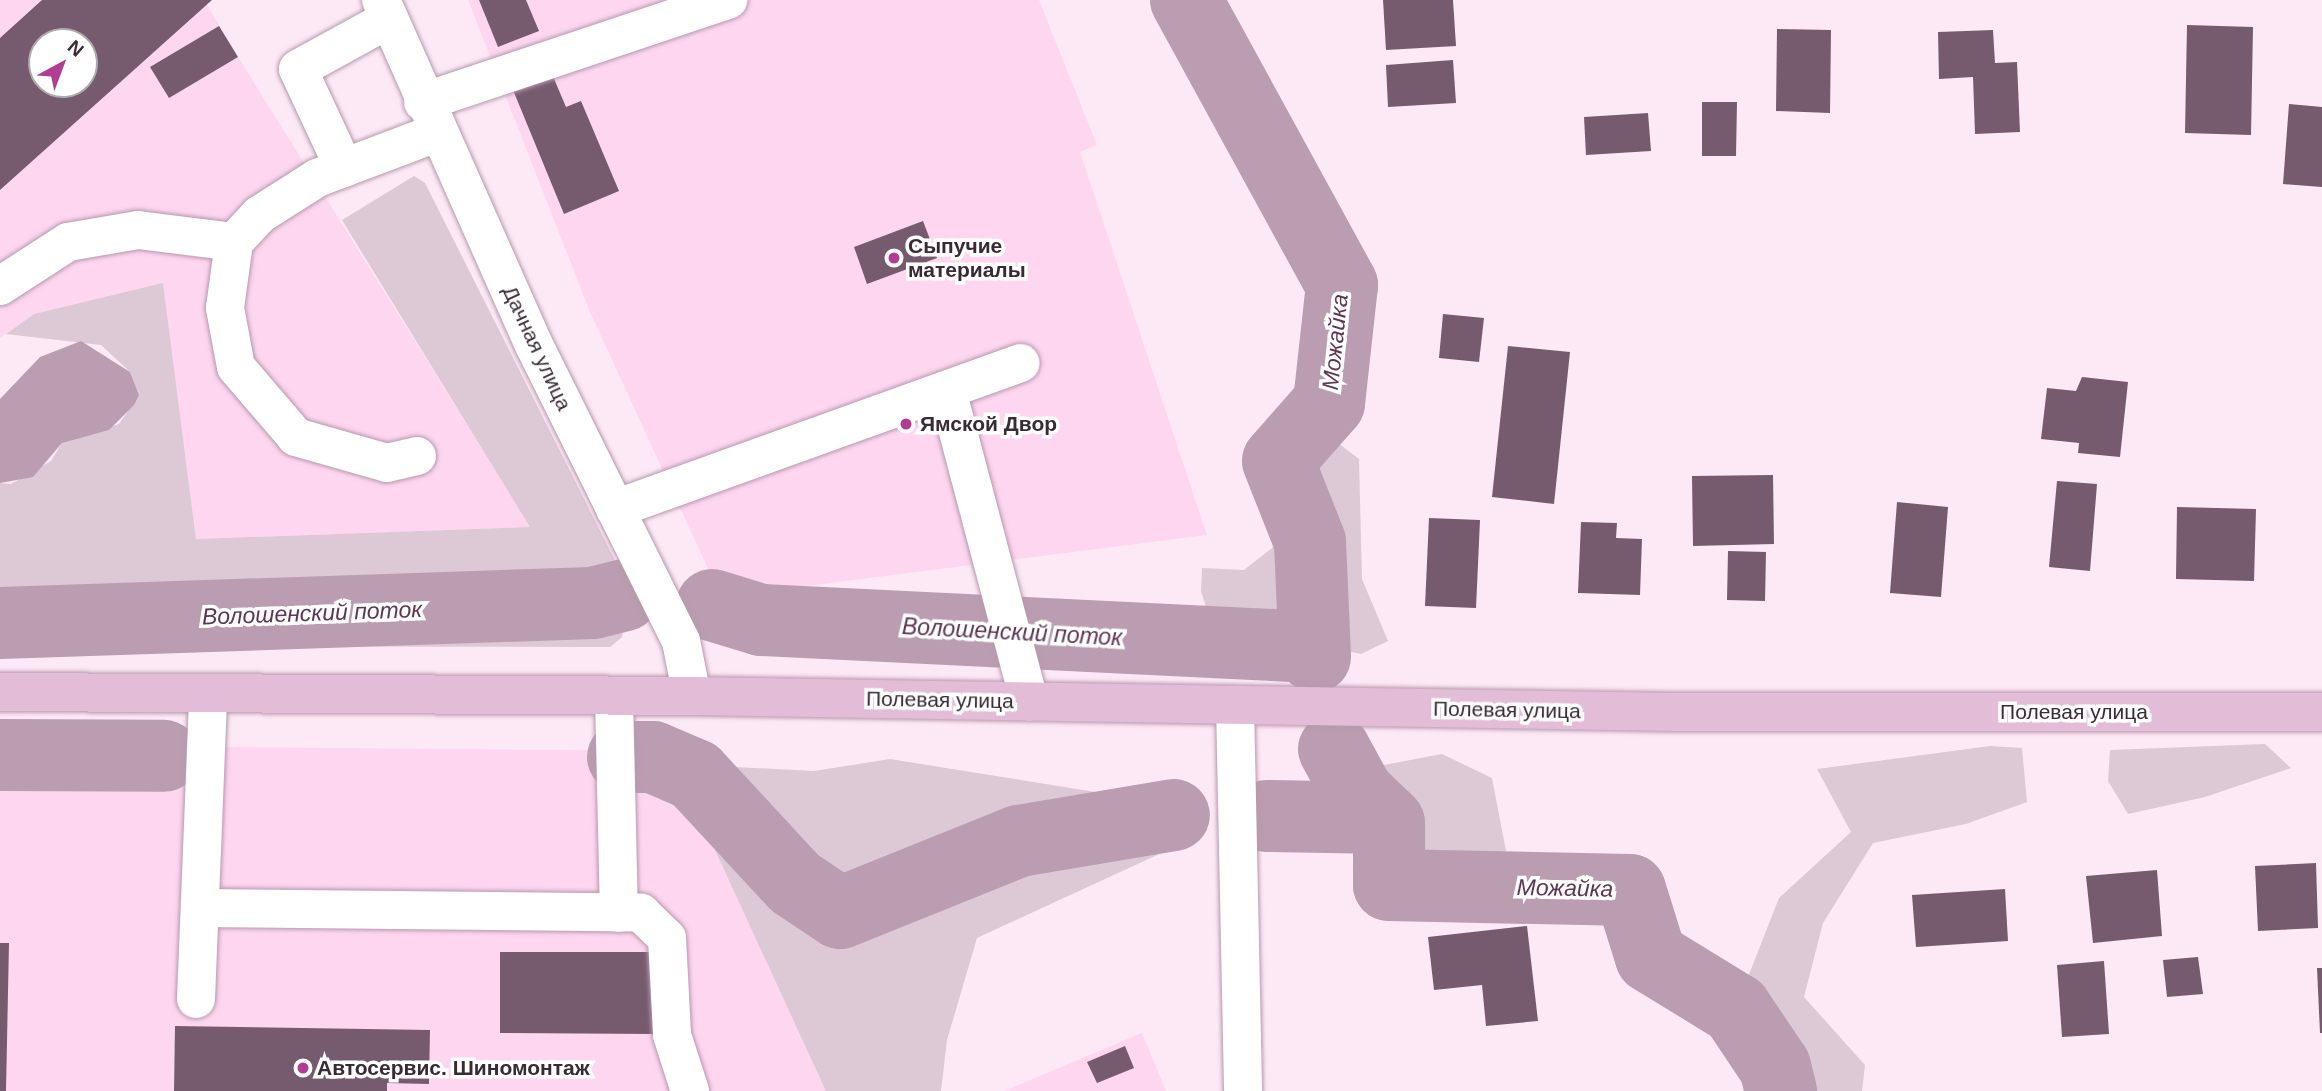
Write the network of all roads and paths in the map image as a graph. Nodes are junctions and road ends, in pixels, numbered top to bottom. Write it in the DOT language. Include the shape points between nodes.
graph roads {
  1 [pos="728,0"];
  2 [pos="385,10"];
  3 [pos="430,118"];
  4 [pos="344,167"];
  5 [pos="234,242"];
  6 [pos="0,286"];
  7 [pos="1021,363"];
  8 [pos="947,390"];
  9 [pos="417,456"];
  10 [pos="615,509"];
  11 [pos="0,692"];
  12 [pos="208,695"];
  13 [pos="614,695"];
  14 [pos="692,695"];
  15 [pos="1029,702"];
  16 [pos="1235,705"];
  17 [pos="2322,712"];
  18 [pos="200,908"];
  19 [pos="619,913"];
  20 [pos="196,999"];
  21 [pos="690,1091"];
  22 [pos="1243,1091"];
  1 -- 3 [label="street"];
  2 -- 3 [label="street, Дачная улица"];
  2 -- 4 [label="street" via="298,69"];
  3 -- 4 [label="street"];
  3 -- 10 [label="street, Дачная улица"];
  4 -- 5 [label="street" via="260,215"];
  5 -- 6 [label="street" via="138,230 68,242"];
  5 -- 9 [label="street" via="225,308 236,367 262,405 296,437 340,454 387,463"];
  7 -- 8 [label="street"];
  8 -- 10 [label="street"];
  8 -- 15 [label="street"];
  10 -- 14 [label="street, Дачная улица" via="681,641"];
  11 -- 12 [label="main road, Полевая улица"];
  12 -- 13 [label="main road, Полевая улица"];
  12 -- 18 [label="street"];
  13 -- 14 [label="main road, Полевая улица"];
  13 -- 19 [label="street"];
  14 -- 15 [label="main road, Полевая улица"];
  15 -- 16 [label="main road, Полевая улица"];
  16 -- 17 [label="main road, Полевая улица"];
  16 -- 22 [label="street"];
  18 -- 19 [label="street"];
  18 -- 20 [label="street"];
  19 -- 21 [label="street" via="641,913 667,938 672,1035"];
}
